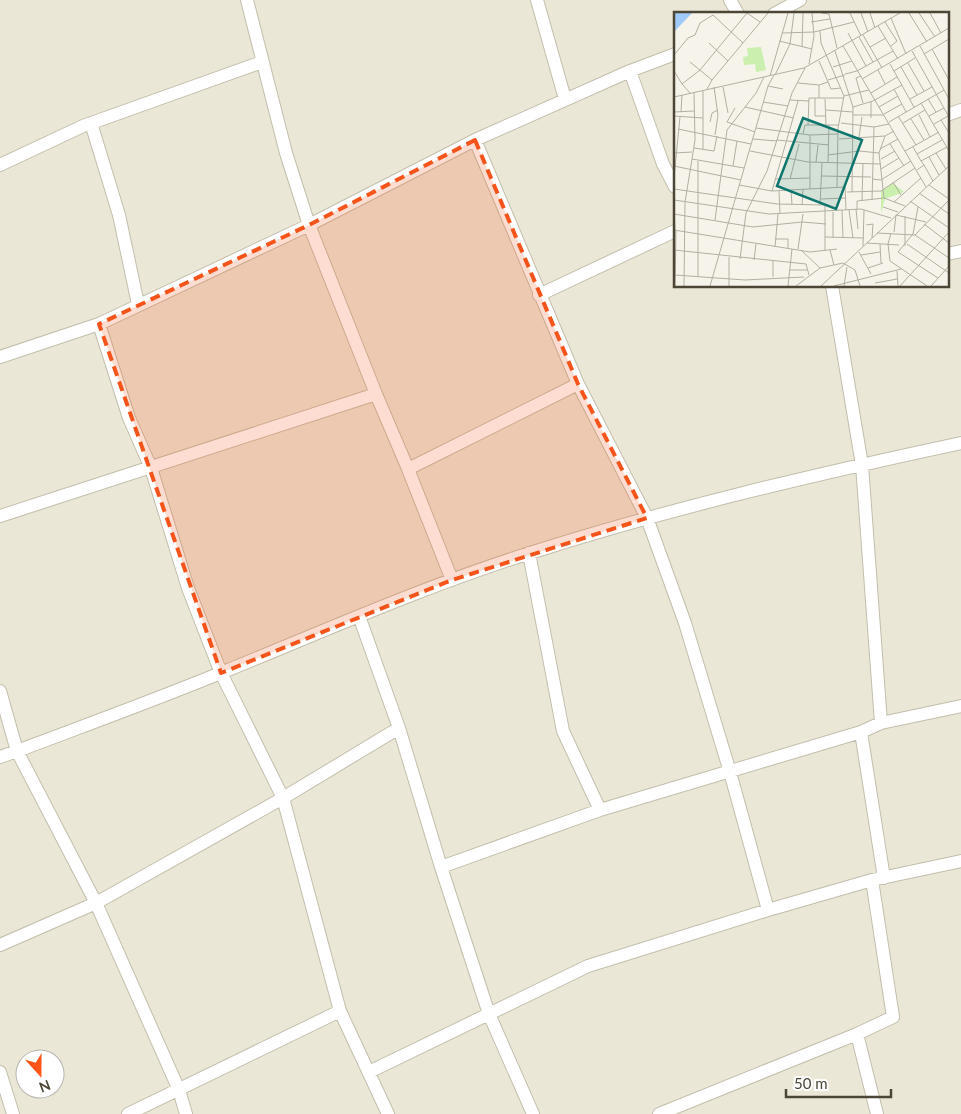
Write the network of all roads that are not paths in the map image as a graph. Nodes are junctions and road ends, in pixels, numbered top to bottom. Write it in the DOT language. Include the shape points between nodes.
graph roads {
  1 [pos="247,0"];
  2 [pos="537,0"];
  3 [pos="730,0"];
  4 [pos="800,0"];
  5 [pos="737,12"];
  6 [pos="778,12"];
  7 [pos="674,54"];
  8 [pos="262,62"];
  9 [pos="630,70"];
  10 [pos="565,99"];
  11 [pos="961,110"];
  12 [pos="948,115"];
  13 [pos="91,122"];
  14 [pos="475,140"];
  15 [pos="0,164"];
  16 [pos="674,185"];
  17 [pos="309,225"];
  18 [pos="674,231"];
  19 [pos="961,251"];
  20 [pos="948,254"];
  21 [pos="832,288"];
  22 [pos="539,295"];
  23 [pos="138,304"];
  24 [pos="99,324"];
  25 [pos="0,357"];
  26 [pos="578,384"];
  27 [pos="376,394"];
  28 [pos="961,443"];
  29 [pos="862,465"];
  30 [pos="151,468"];
  31 [pos="408,468"];
  32 [pos="0,516"];
  33 [pos="647,518"];
  34 [pos="529,553"];
  35 [pos="452,580"];
  36 [pos="359,616"];
  37 [pos="221,673"];
  38 [pos="0,691"];
  39 [pos="961,706"];
  40 [pos="881,723"];
  41 [pos="399,728"];
  42 [pos="861,732"];
  43 [pos="17,752"];
  44 [pos="0,757"];
  45 [pos="730,772"];
  46 [pos="283,798"];
  47 [pos="600,810"];
  48 [pos="961,861"];
  49 [pos="441,867"];
  50 [pos="878,879"];
  51 [pos="96,903"];
  52 [pos="768,910"];
  53 [pos="0,945"];
  54 [pos="340,1010"];
  55 [pos="489,1014"];
  56 [pos="857,1034"];
  57 [pos="0,1072"];
  58 [pos="369,1072"];
  59 [pos="178,1090"];
  60 [pos="13,1114"];
  61 [pos="128,1114"];
  62 [pos="186,1114"];
  63 [pos="388,1114"];
  64 [pos="533,1114"];
  65 [pos="659,1114"];
  66 [pos="877,1114"];
  1 -- 8 [label="street"];
  2 -- 10 [label="street"];
  3 -- 5 [label="street"];
  4 -- 6 [label="street"];
  7 -- 9 [label="street"];
  8 -- 13 [label="street"];
  8 -- 17 [label="street"];
  9 -- 10 [label="street"];
  9 -- 16 [label="street" via="663,164"];
  10 -- 14 [label="street"];
  11 -- 12 [label="street"];
  13 -- 15 [label="street"];
  13 -- 23 [label="street" via="119,215"];
  14 -- 17 [label="street"];
  14 -- 22 [label="street"];
  17 -- 23 [label="street"];
  17 -- 27 [label="street"];
  18 -- 22 [label="street"];
  19 -- 20 [label="street"];
  21 -- 29 [label="street"];
  22 -- 26 [label="street"];
  23 -- 24 [label="street"];
  24 -- 25 [label="street"];
  24 -- 30 [label="street" via="129,418"];
  26 -- 31 [label="street"];
  26 -- 33 [label="street"];
  27 -- 30 [label="street"];
  27 -- 31 [label="street"];
  28 -- 29 [label="street"];
  29 -- 33 [label="street"];
  29 -- 40 [label="street"];
  30 -- 32 [label="street"];
  30 -- 37 [label="street" via="188,588"];
  31 -- 35 [label="street"];
  33 -- 34 [label="street"];
  33 -- 45 [label="street" via="684,623"];
  34 -- 35 [label="street"];
  34 -- 47 [label="street" via="563,731"];
  35 -- 36 [label="street"];
  36 -- 37 [label="street"];
  36 -- 41 [label="street"];
  37 -- 43 [label="street"];
  37 -- 46 [label="street"];
  38 -- 43 [label="street"];
  39 -- 40 [label="street"];
  40 -- 42 [label="street"];
  41 -- 46 [label="street"];
  41 -- 49 [label="street"];
  42 -- 45 [label="street"];
  42 -- 50 [label="street"];
  43 -- 44 [label="street"];
  43 -- 51 [label="street"];
  45 -- 47 [label="street"];
  45 -- 52 [label="street"];
  46 -- 51 [label="street"];
  46 -- 54 [label="street"];
  47 -- 49 [label="street"];
  48 -- 50 [label="street"];
  49 -- 55 [label="street"];
  50 -- 52 [label="street"];
  50 -- 56 [label="street" via="893,1017"];
  51 -- 53 [label="street"];
  51 -- 59 [label="street"];
  52 -- 55 [label="street" via="588,966"];
  54 -- 58 [label="street"];
  54 -- 59 [label="street"];
  55 -- 58 [label="street"];
  55 -- 64 [label="street"];
  56 -- 65 [label="street"];
  56 -- 66 [label="street"];
  57 -- 60 [label="street"];
  58 -- 63 [label="street"];
  59 -- 61 [label="street"];
  59 -- 62 [label="street"];
}
